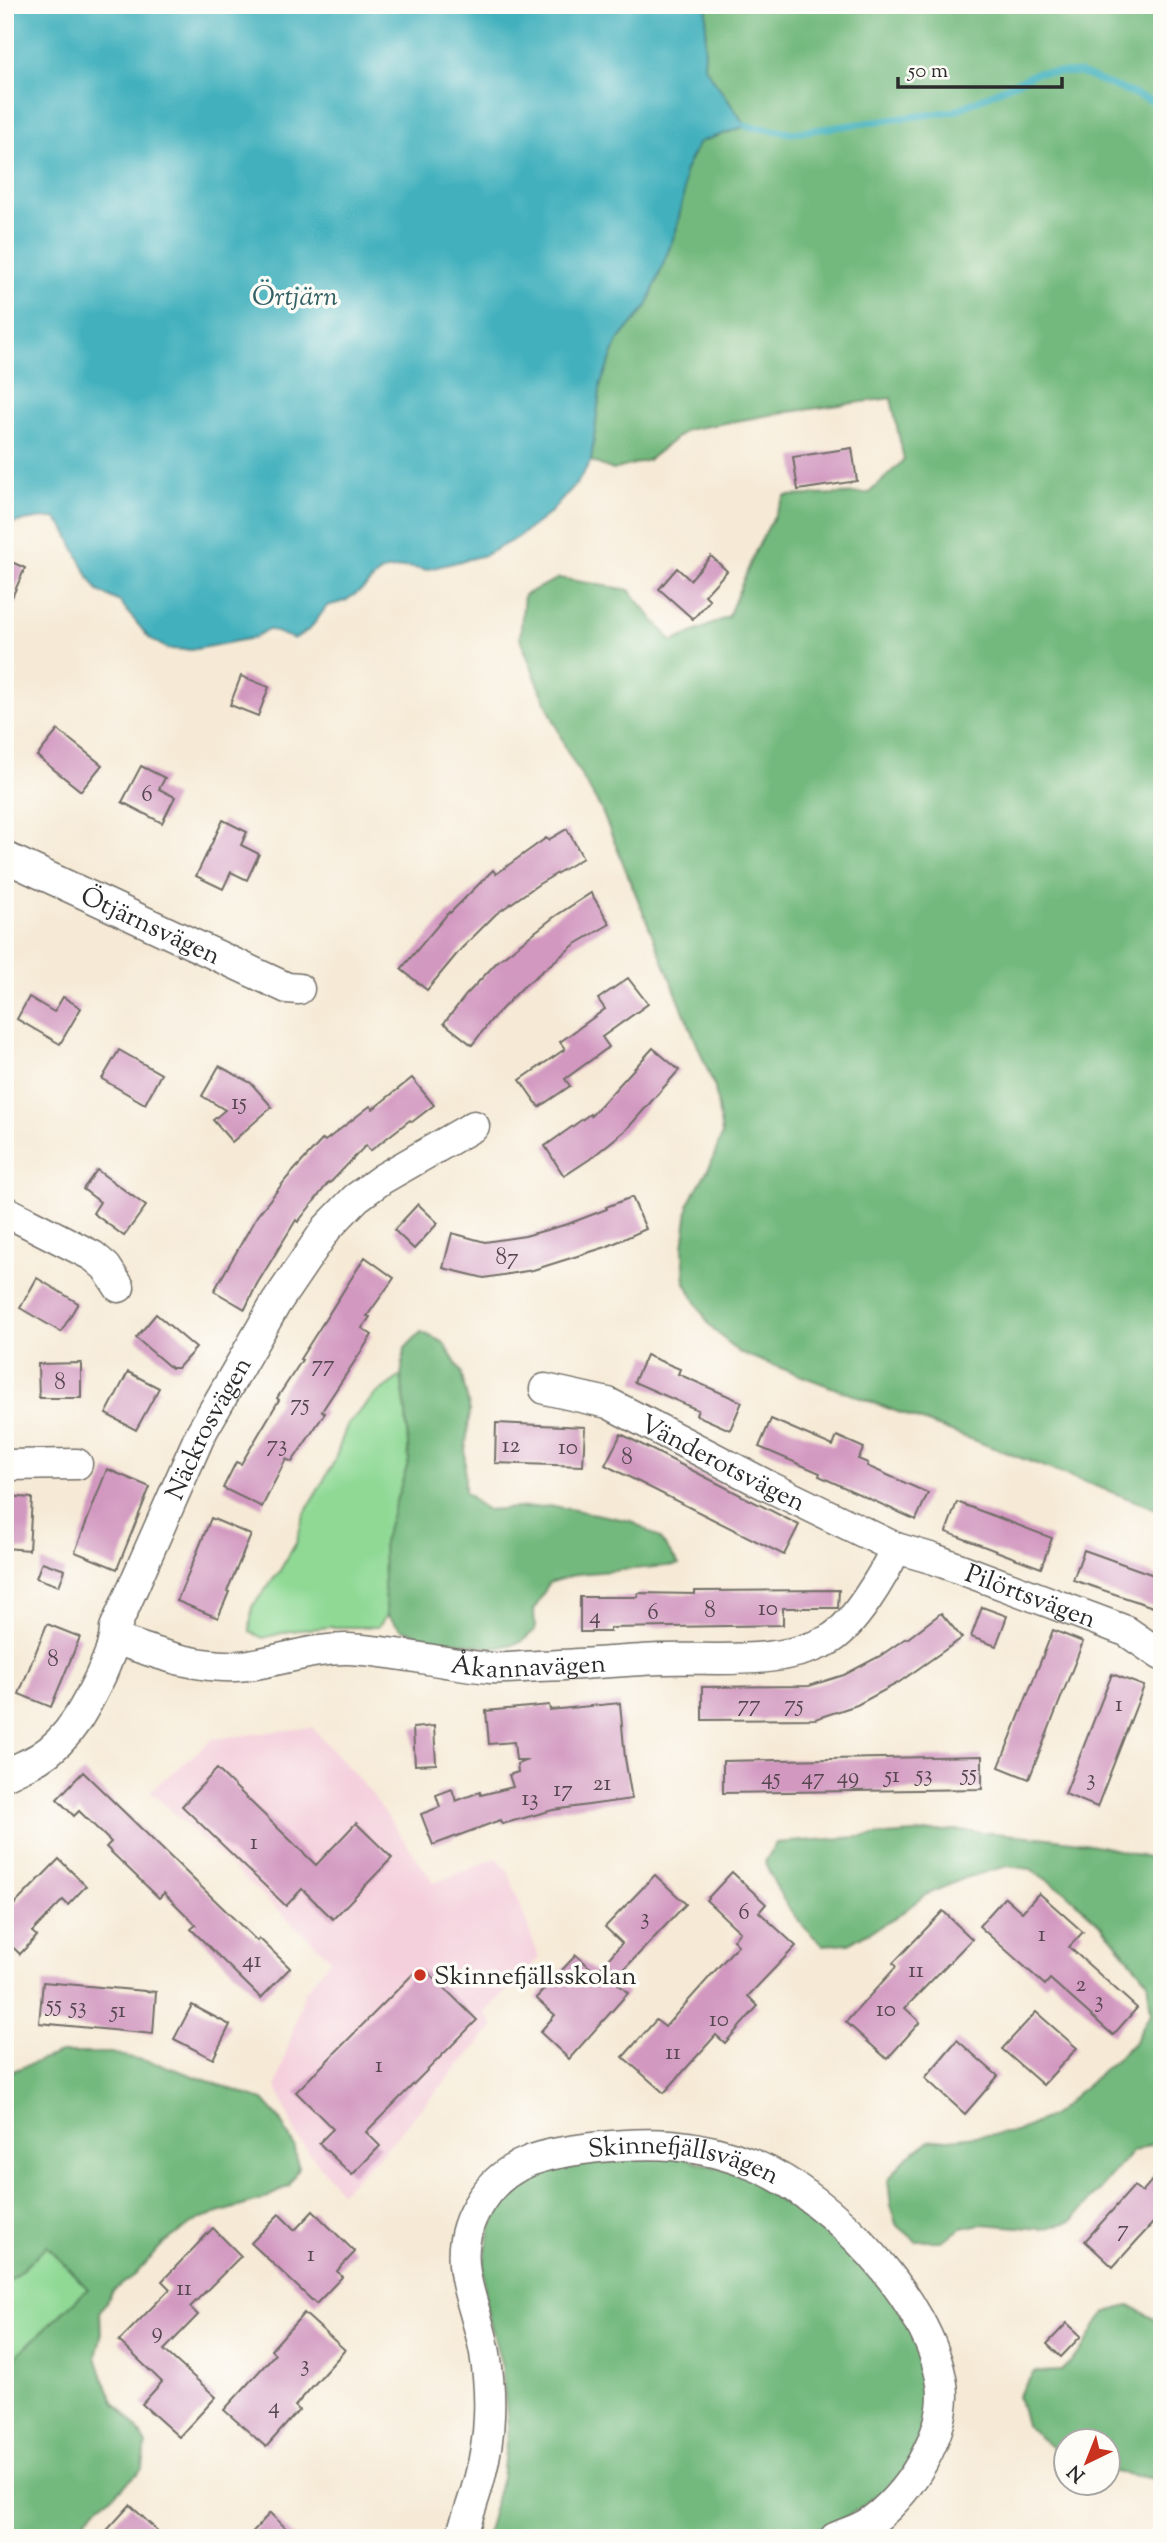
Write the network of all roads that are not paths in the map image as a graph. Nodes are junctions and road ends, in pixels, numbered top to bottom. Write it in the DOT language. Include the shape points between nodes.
graph roads {
  1 [pos="5,857"];
  2 [pos="299,989"];
  3 [pos="474,1126"];
  4 [pos="5,1211"];
  5 [pos="119,1287"];
  6 [pos="545,1389"];
  7 [pos="76,1464"];
  8 [pos="5,1465"];
  9 [pos="896,1548"];
  10 [pos="115,1639"];
  11 [pos="1161,1655"];
  12 [pos="5,1775"];
  13 [pos="460,2538"];
  14 [pos="835,2538"];
  1 -- 2 [label="street, Ötjärnsvägen" via="287,988"];
  3 -- 10 [label="street, Näckrosvägen" via="356,1198 305,1258 201,1433 115,1628"];
  4 -- 5 [label="street" via="93,1256"];
  6 -- 9 [label="street, Vänderotsvägen" via="608,1403"];
  7 -- 8 [label="street"];
  9 -- 10 [label="street, Åkannavägen" via="882,1577 831,1639 768,1658 495,1668 346,1649 248,1665 216,1665 175,1660"];
  9 -- 11 [label="street, Pilörtsvägen" via="1126,1631"];
  10 -- 12 [label="street, Näckrosvägen" via="90,1697 67,1733 41,1757"];
  13 -- 14 [label="street, Skinnefjällsvägen" via="478,2484 489,2414 485,2353 465,2283 463,2247 469,2224 482,2199 518,2165 545,2154 635,2143 677,2144 721,2154 756,2166 796,2188 875,2257 901,2290 927,2337 943,2387 934,2436 908,2486 894,2501 867,2524"];
}
